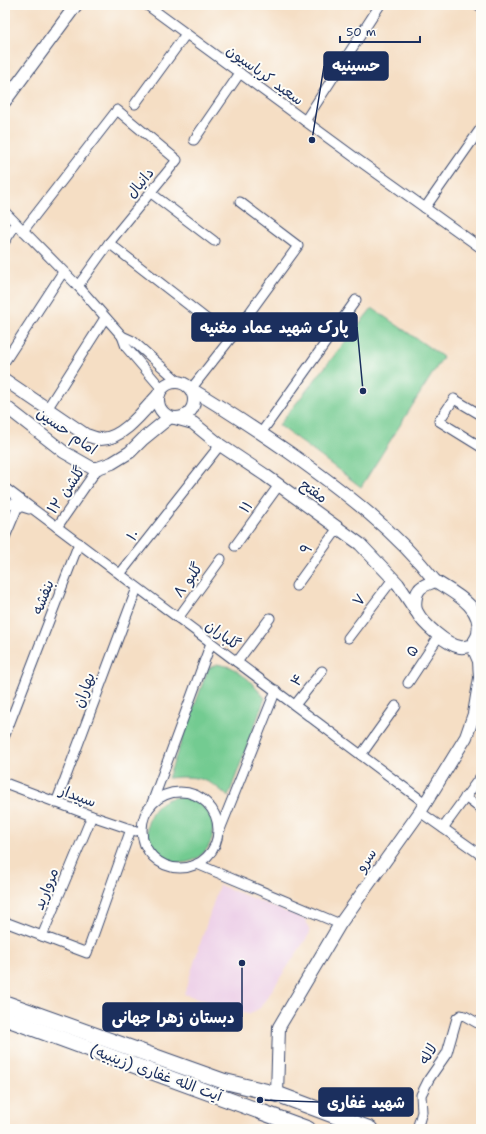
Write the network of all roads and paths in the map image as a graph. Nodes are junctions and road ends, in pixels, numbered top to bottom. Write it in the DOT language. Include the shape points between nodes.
graph roads {
  1 [pos="76,5"];
  2 [pos="147,5"];
  3 [pos="380,5"];
  4 [pos="478,5"];
  5 [pos="481,7"];
  6 [pos="186,34"];
  7 [pos="240,74"];
  8 [pos="5,101"];
  9 [pos="135,104"];
  10 [pos="305,121"];
  11 [pos="481,128"];
  12 [pos="194,140"];
  13 [pos="151,193"];
  14 [pos="240,202"];
  15 [pos="425,208"];
  16 [pos="5,212"];
  17 [pos="16,224"];
  18 [pos="23,231"];
  19 [pos="5,241"];
  20 [pos="214,241"];
  21 [pos="109,243"];
  22 [pos="481,248"];
  23 [pos="63,272"];
  24 [pos="78,286"];
  25 [pos="356,300"];
  26 [pos="105,318"];
  27 [pos="122,336"];
  28 [pos="231,338"];
  29 [pos="5,361"];
  30 [pos="5,380"];
  31 [pos="179,382"];
  32 [pos="191,389"];
  33 [pos="160,391"];
  34 [pos="5,406"];
  35 [pos="47,409"];
  36 [pos="481,415"];
  37 [pos="172,418"];
  38 [pos="261,433"];
  39 [pos="220,445"];
  40 [pos="481,447"];
  41 [pos="98,468"];
  42 [pos="279,485"];
  43 [pos="5,488"];
  44 [pos="5,503"];
  45 [pos="18,506"];
  46 [pos="39,513"];
  47 [pos="57,527"];
  48 [pos="338,528"];
  49 [pos="5,537"];
  50 [pos="79,543"];
  51 [pos="235,546"];
  52 [pos="221,559"];
  53 [pos="120,574"];
  54 [pos="393,579"];
  55 [pos="435,582"];
  56 [pos="296,586"];
  57 [pos="137,588"];
  58 [pos="469,605"];
  59 [pos="416,611"];
  60 [pos="481,611"];
  61 [pos="178,618"];
  62 [pos="270,618"];
  63 [pos="480,635"];
  64 [pos="439,636"];
  65 [pos="348,638"];
  66 [pos="211,643"];
  67 [pos="472,645"];
  68 [pos="237,662"];
  69 [pos="322,671"];
  70 [pos="408,683"];
  71 [pos="276,690"];
  72 [pos="295,705"];
  73 [pos="396,706"];
  74 [pos="5,735"];
  75 [pos="361,755"];
  76 [pos="481,776"];
  77 [pos="5,783"];
  78 [pos="466,798"];
  79 [pos="56,803"];
  80 [pos="152,803"];
  81 [pos="422,807"];
  82 [pos="481,809"];
  83 [pos="92,816"];
  84 [pos="443,828"];
  85 [pos="131,829"];
  86 [pos="142,833"];
  87 [pos="218,835"];
  88 [pos="481,855"];
  89 [pos="197,864"];
  90 [pos="5,922"];
  91 [pos="340,924"];
  92 [pos="42,936"];
  93 [pos="5,1003"];
  94 [pos="5,1018"];
  95 [pos="481,1025"];
  96 [pos="277,1094"];
  97 [pos="308,1129"];
  98 [pos="370,1129"];
  99 [pos="417,1129"];
  1 -- 8 [label="street"];
  2 -- 6 [label="street, سعید کرباسیون"];
  3 -- 10 [label="street"];
  4 -- 5 [label="street"];
  6 -- 7 [label="street, سعید کرباسیون"];
  6 -- 9 [label="street"];
  7 -- 10 [label="street, سعید کرباسیون"];
  7 -- 12 [label="street"];
  10 -- 15 [label="street, سعید کرباسیون"];
  11 -- 15 [label="street"];
  13 -- 18 [label="street, دانیال" via="177,160 117,110"];
  13 -- 20 [label="street"];
  13 -- 21 [label="street, دانیال"];
  14 -- 28 [label="street" via="298,246"];
  15 -- 22 [label="street, سعید کرباسیون"];
  16 -- 17 [label="street"];
  17 -- 18 [label="street"];
  17 -- 19 [label="street"];
  18 -- 23 [label="street"];
  21 -- 24 [label="street, دانیال"];
  21 -- 28 [label="street"];
  23 -- 24 [label="street"];
  23 -- 29 [label="street"];
  24 -- 26 [label="street"];
  25 -- 38 [label="street"];
  26 -- 27 [label="street"];
  26 -- 35 [label="street"];
  27 -- 31 [label="street" via="133,341"];
  27 -- 33 [label="street" via="126,348"];
  28 -- 32 [label="street"];
  30 -- 35 [label="street, امام حسین"];
  31 -- 32 [label="street"];
  31 -- 33 [label="street" via="170,383"];
  32 -- 37 [label="street" via="194,399 192,408 185,416"];
  32 -- 38 [label="street, مفتح"];
  33 -- 35 [label="street, امام حسین" via="133,422 116,435 100,439 86,435"];
  33 -- 37 [label="street" via="158,400 161,410"];
  34 -- 41 [label="street, امام حسین" via="64,452 92,468"];
  36 -- 40 [label="street" via="454,399 439,421"];
  37 -- 39 [label="street, مفتح" via="193,423"];
  37 -- 41 [label="street, امام حسین" via="130,452"];
  38 -- 55 [label="street, مفتح" via="345,494 418,560"];
  39 -- 42 [label="street, مفتح"];
  39 -- 53 [label="street, ۱۰"];
  41 -- 47 [label="street, گلشن ۱۲"];
  42 -- 48 [label="street, مفتح"];
  42 -- 51 [label="street, ۱۱"];
  43 -- 46 [label="street, گلباران"];
  44 -- 45 [label="street"];
  45 -- 46 [label="street"];
  45 -- 49 [label="street"];
  46 -- 47 [label="street, گلباران"];
  47 -- 50 [label="street, گلباران"];
  48 -- 54 [label="street, مفتح" via="360,544"];
  48 -- 56 [label="street, ۹"];
  50 -- 53 [label="street, گلباران"];
  50 -- 74 [label="street, بنفشه"];
  52 -- 61 [label="street, گلبو ۸"];
  53 -- 57 [label="street, گلباران"];
  54 -- 59 [label="street, مفتح"];
  54 -- 65 [label="street, ۷"];
  55 -- 58 [label="street"];
  55 -- 59 [label="street" via="419,590"];
  57 -- 61 [label="street, گلباران"];
  57 -- 79 [label="street, بهاران"];
  58 -- 60 [label="street"];
  58 -- 63 [label="street" via="475,613"];
  59 -- 64 [label="street"];
  61 -- 66 [label="street, گلباران"];
  62 -- 68 [label="street"];
  63 -- 67 [label="street"];
  64 -- 67 [label="street" via="461,648"];
  64 -- 70 [label="street, ۵"];
  66 -- 68 [label="street, گلباران"];
  66 -- 80 [label="street"];
  67 -- 81 [label="street, سرو" via="479,661 480,678 474,714 466,737"];
  68 -- 71 [label="street, گلباران"];
  69 -- 72 [label="street, ۴"];
  71 -- 72 [label="street, گلباران"];
  71 -- 87 [label="street"];
  72 -- 75 [label="street, گلباران"];
  73 -- 75 [label="street"];
  75 -- 81 [label="street, گلباران"];
  76 -- 78 [label="street"];
  77 -- 79 [label="street, سپیدار"];
  78 -- 82 [label="street"];
  78 -- 84 [label="street"];
  79 -- 83 [label="street, سپیدار"];
  80 -- 86 [label="street" via="144,814"];
  80 -- 87 [label="street" via="162,795 175,791 201,797 217,818"];
  81 -- 84 [label="street, گلباران"];
  81 -- 91 [label="street, سرو"];
  83 -- 85 [label="street, سپیدار"];
  83 -- 92 [label="street, مروارید"];
  84 -- 88 [label="street, گلباران"];
  85 -- 86 [label="street, سپیدار"];
  85 -- 92 [label="street" via="87,953"];
  86 -- 89 [label="street" via="147,851 166,866 178,869"];
  87 -- 89 [label="street" via="211,853"];
  89 -- 91 [label="street"];
  90 -- 92 [label="street"];
  91 -- 96 [label="street, سرو" via="279,1027"];
  93 -- 96 [label="main road, آیت الله غفاری (زینبیه)" via="223,1081"];
  94 -- 97 [label="main road, آیت الله غفاری (زینبیه)"];
  95 -- 99 [label="street, لاله" via="465,1016 457,1018 447,1053 421,1095 422,1112"];
  96 -- 98 [label="main road, آیت الله غفاری (زینبیه)"];
}
